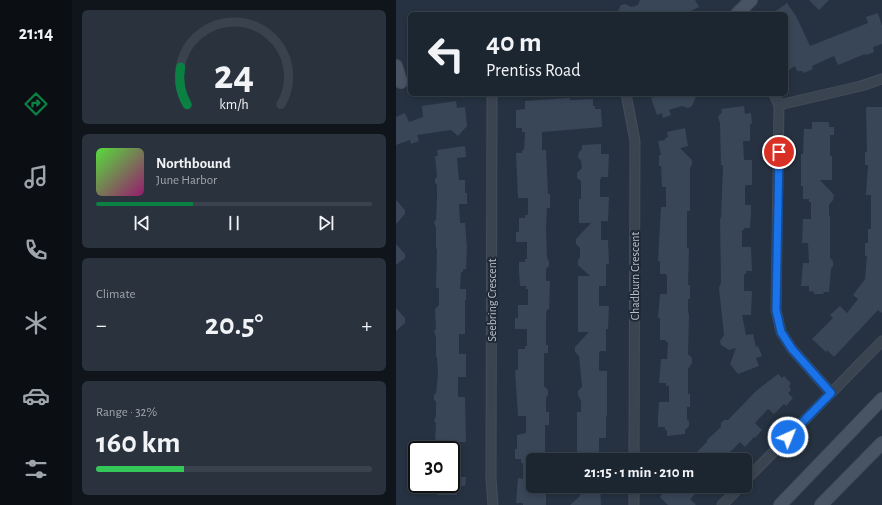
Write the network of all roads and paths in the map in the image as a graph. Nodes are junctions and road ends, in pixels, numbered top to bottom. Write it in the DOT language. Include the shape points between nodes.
graph roads {
  1 [pos="751,0"];
  2 [pos="739,12"];
  3 [pos="396,66"];
  4 [pos="882,79"];
  5 [pos="402,82"];
  6 [pos="492,96"];
  7 [pos="626,96"];
  8 [pos="775,96"];
  9 [pos="779,105"];
  10 [pos="882,341"];
  11 [pos="831,393"];
  12 [pos="882,399"];
  13 [pos="882,443"];
  14 [pos="634,453"];
  15 [pos="752,474"];
  16 [pos="634,493"];
  17 [pos="733,493"];
  18 [pos="493,505"];
  19 [pos="634,505"];
  20 [pos="722,505"];
  21 [pos="780,505"];
  22 [pos="821,505"];
  1 -- 2 [label="main road"];
  3 -- 5 [label="main road"];
  4 -- 9 [label="street"];
  6 -- 18 [label="street, Seebring Crescent"];
  7 -- 14 [label="street, Chadburn Crescent" via="635,141"];
  8 -- 9 [label="street"];
  9 -- 11 [label="street" via="776,310 781,332 792,349"];
  10 -- 11 [label="street"];
  11 -- 15 [label="street"];
  12 -- 21 [label="main road"];
  13 -- 22 [label="main road"];
  16 -- 19 [label="street"];
  17 -- 20 [label="street"];
}
